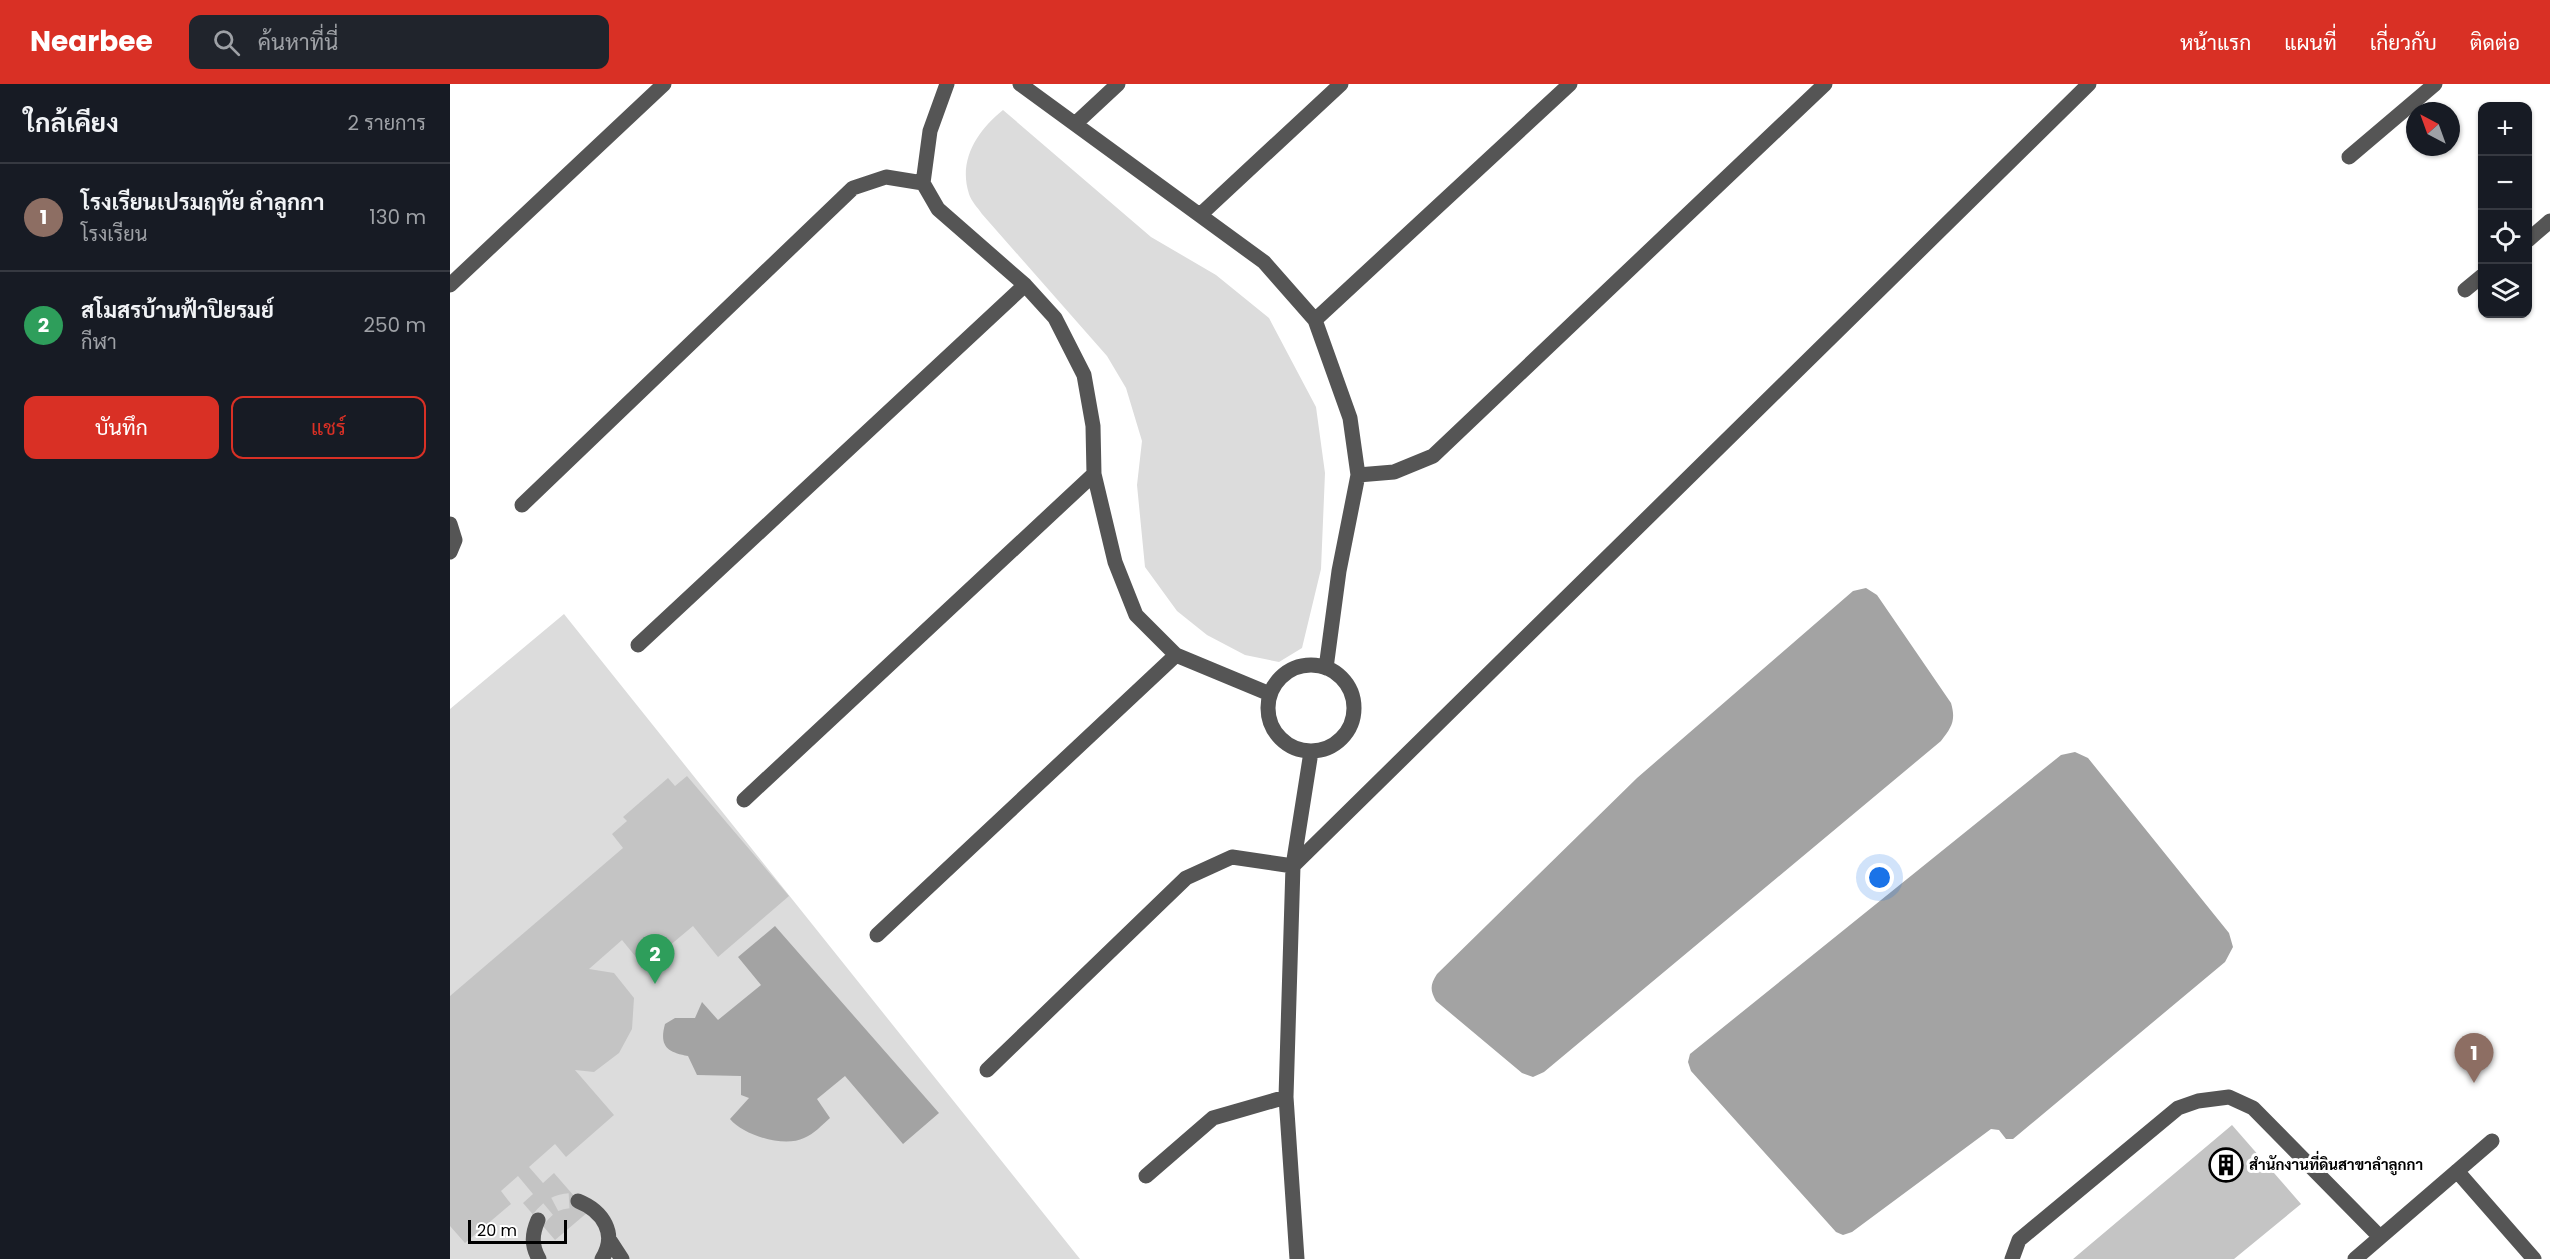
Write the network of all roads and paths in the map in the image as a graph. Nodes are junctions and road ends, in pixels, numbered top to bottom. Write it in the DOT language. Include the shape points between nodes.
graph roads {
  1 [pos="663,84"];
  2 [pos="947,84"];
  3 [pos="1020,84"];
  4 [pos="1119,84"];
  5 [pos="1341,84"];
  6 [pos="1570,84"];
  7 [pos="1825,84"];
  8 [pos="2089,84"];
  9 [pos="2435,84"];
  10 [pos="1075,124"];
  11 [pos="2349,158"];
  12 [pos="923,183"];
  13 [pos="1200,215"];
  14 [pos="2550,221"];
  15 [pos="2532,237"];
  16 [pos="2478,279"];
  17 [pos="450,285"];
  18 [pos="1025,285"];
  19 [pos="2465,290"];
  20 [pos="1315,320"];
  21 [pos="1094,474"];
  22 [pos="1358,475"];
  23 [pos="522,505"];
  24 [pos="450,524"];
  25 [pos="450,552"];
  26 [pos="638,645"];
  27 [pos="1176,655"];
  28 [pos="1326,668"];
  29 [pos="1270,694"];
  30 [pos="1311,752"];
  31 [pos="744,800"];
  32 [pos="1293,866"];
  33 [pos="877,935"];
  34 [pos="987,1070"];
  35 [pos="1286,1097"];
  36 [pos="2492,1141"];
  37 [pos="2457,1171"];
  38 [pos="1146,1176"];
  39 [pos="578,1201"];
  40 [pos="538,1220"];
  41 [pos="2380,1237"];
  42 [pos="609,1239"];
  43 [pos="539,1259"];
  44 [pos="602,1259"];
  45 [pos="622,1259"];
  46 [pos="1297,1259"];
  47 [pos="2012,1259"];
  48 [pos="2355,1259"];
  49 [pos="2534,1259"];
  1 -- 17 [label="street"];
  2 -- 12 [label="street" via="930,131"];
  3 -- 10 [label="street"];
  4 -- 10 [label="street"];
  5 -- 13 [label="street"];
  6 -- 20 [label="street"];
  7 -- 22 [label="street" via="1432,456 1394,472"];
  8 -- 32 [label="street"];
  9 -- 11 [label="street"];
  10 -- 13 [label="street"];
  12 -- 18 [label="street" via="938,209"];
  12 -- 23 [label="street" via="886,177 853,188"];
  13 -- 20 [label="street" via="1264,262"];
  14 -- 15 [label="street"];
  16 -- 19 [label="street"];
  18 -- 21 [label="street" via="1056,318 1084,375 1093,426"];
  18 -- 26 [label="street"];
  20 -- 22 [label="street" via="1350,418"];
  21 -- 27 [label="street" via="1114,562 1136,615"];
  21 -- 31 [label="street"];
  22 -- 28 [label="street" via="1339,571"];
  24 -- 25 [label="street" via="455,540"];
  27 -- 29 [label="street"];
  27 -- 33 [label="street"];
  28 -- 29 [label="street" via="1303,665 1289,671"];
  28 -- 30 [label="street" via="1344,679 1352,692 1353,722 1336,744"];
  29 -- 30 [label="street" via="1269,722 1276,734 1285,744"];
  30 -- 32 [label="street"];
  32 -- 34 [label="street" via="1232,858 1186,878"];
  32 -- 35 [label="street"];
  35 -- 38 [label="street" via="1214,1118"];
  35 -- 46 [label="street"];
  36 -- 37 [label="street"];
  37 -- 41 [label="street"];
  37 -- 49 [label="street"];
  39 -- 42 [label="street" via="592,1206 601,1215"];
  40 -- 43 [label="street" via="533,1245"];
  41 -- 47 [label="street" via="2253,1108 2229,1097 2178,1108 2019,1240"];
  41 -- 48 [label="street"];
  42 -- 44 [label="street"];
  42 -- 45 [label="street"];
}
